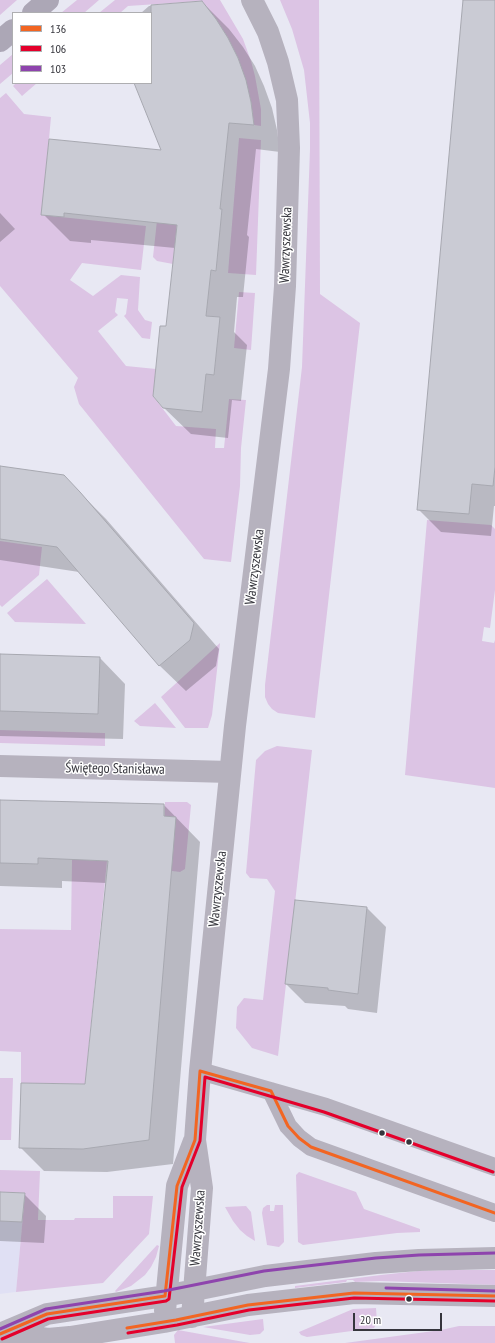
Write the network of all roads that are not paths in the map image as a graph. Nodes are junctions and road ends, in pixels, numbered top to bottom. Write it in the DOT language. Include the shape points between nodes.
graph roads {
  1 [pos="48,0"];
  2 [pos="252,0"];
  3 [pos="34,12"];
  4 [pos="12,31"];
  5 [pos="0,41"];
  6 [pos="0,766"];
  7 [pos="230,772"];
  8 [pos="200,1071"];
  9 [pos="270,1091"];
  10 [pos="195,1140"];
  11 [pos="495,1167"];
  12 [pos="495,1213"];
  13 [pos="495,1258"];
  14 [pos="194,1291"];
  15 [pos="165,1296"];
  16 [pos="495,1296"];
  17 [pos="192,1316"];
  18 [pos="164,1322"];
  19 [pos="2,1333"];
  1 -- 3 [label="street"];
  2 -- 7 [label="street, Wawrzyszewska" via="268,32 287,100 288,195 279,368"];
  4 -- 5 [label="street"];
  6 -- 7 [label="street, Świętego Stanisława"];
  7 -- 8 [label="street, Wawrzyszewska"];
  8 -- 9 [label="lane"];
  8 -- 10 [label="street, Wawrzyszewska"];
  9 -- 11 [label="lane" via="326,1107"];
  9 -- 12 [label="lane" via="288,1126 312,1147"];
  10 -- 14 [label="street, Wawrzyszewska" via="202,1188"];
  10 -- 15 [label="street, Wawrzyszewska" via="177,1186"];
  13 -- 14 [label="street" via="376,1263 265,1276"];
  14 -- 15 [label="street"];
  14 -- 17 [label="street, Wawrzyszewska"];
  15 -- 18 [label="street, Wawrzyszewska"];
  15 -- 19 [label="street" via="47,1314"];
  16 -- 17 [label="street" via="354,1293 248,1305"];
  17 -- 18 [label="street"];
  18 -- 19 [label="street" via="48,1339"];
}
